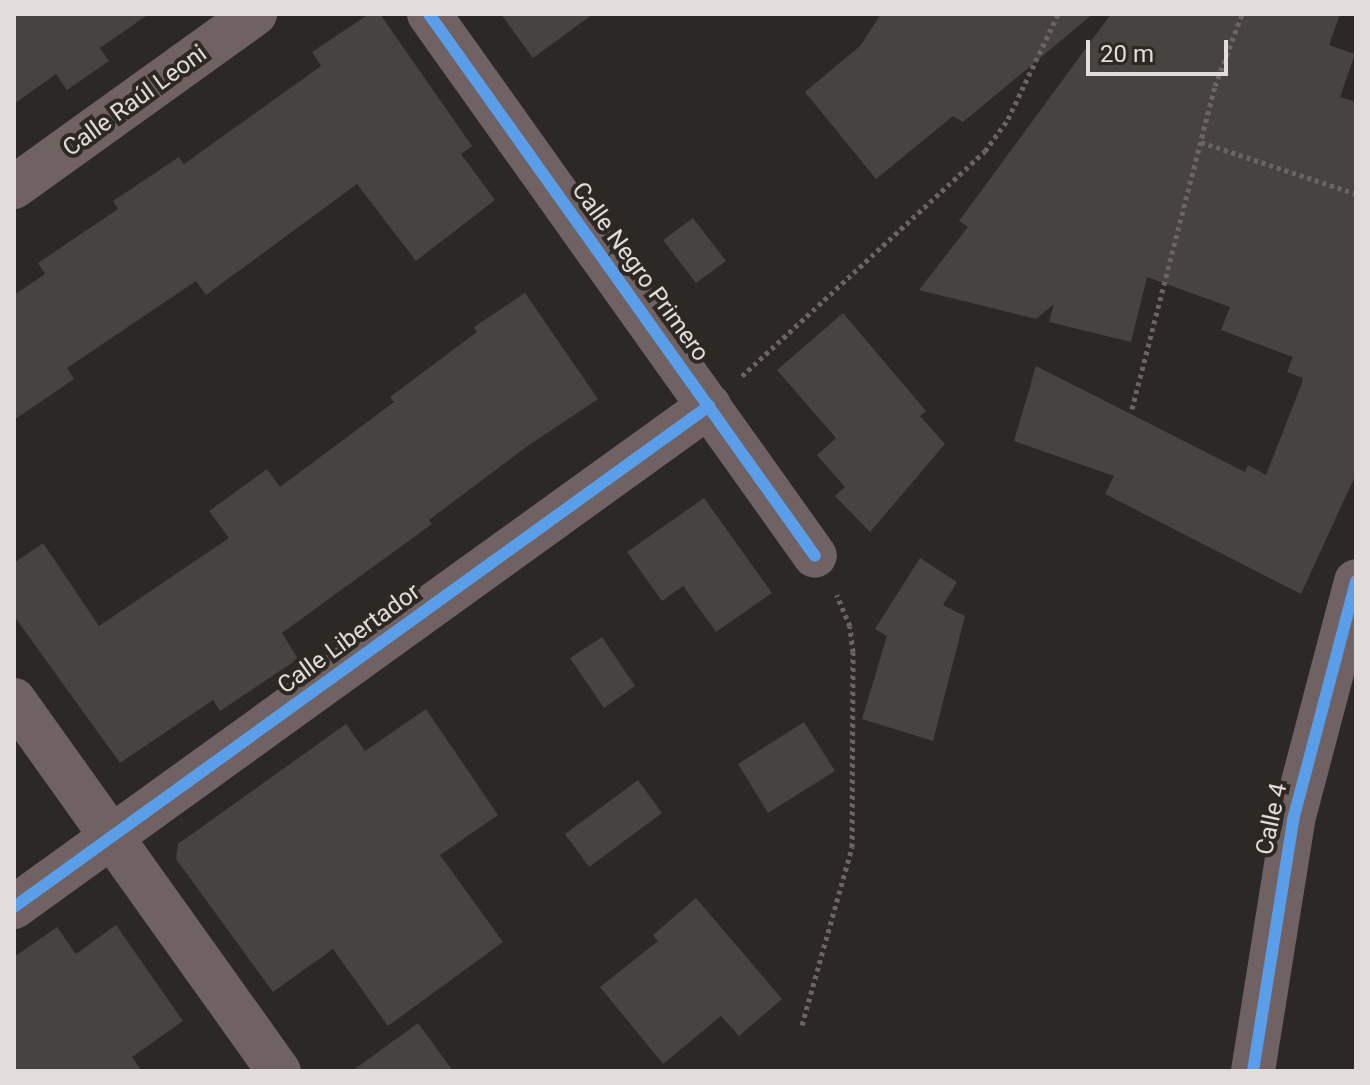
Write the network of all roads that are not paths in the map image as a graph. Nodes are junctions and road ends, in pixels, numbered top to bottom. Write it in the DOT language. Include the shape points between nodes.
graph roads {
  1 [pos="255,14"];
  2 [pos="429,14"];
  3 [pos="14,187"];
  4 [pos="709,406"];
  5 [pos="815,556"];
  6 [pos="1356,581"];
  7 [pos="14,700"];
  8 [pos="111,837"];
  9 [pos="14,907"];
  10 [pos="279,1071"];
  11 [pos="1253,1071"];
  1 -- 3 [label="street, Calle Raúl Leoni"];
  2 -- 4 [label="street, Calle Negro Primero"];
  4 -- 5 [label="street, Calle Negro Primero"];
  4 -- 8 [label="street, Calle Libertador"];
  6 -- 11 [label="street, Calle 4" via="1293,820"];
  7 -- 8 [label="street"];
  8 -- 9 [label="street, Calle Libertador"];
  8 -- 10 [label="street"];
}
